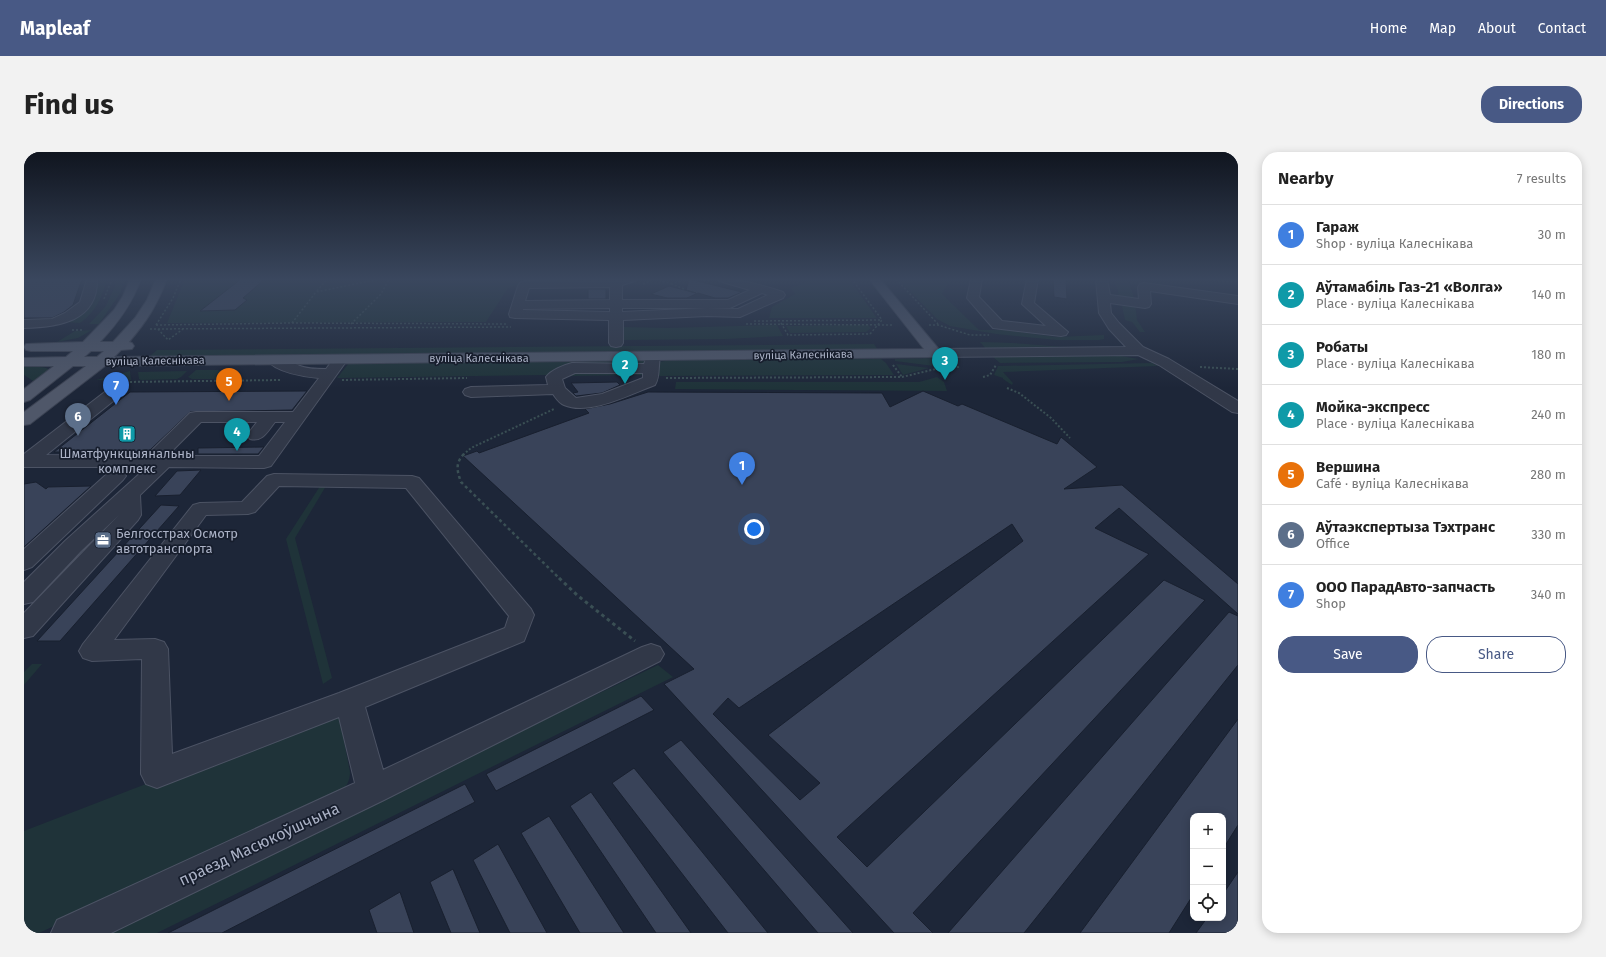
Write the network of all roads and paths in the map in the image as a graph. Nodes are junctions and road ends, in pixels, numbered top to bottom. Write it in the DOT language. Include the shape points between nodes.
graph roads {
  1 [pos="69,315"];
  2 [pos="115,315"];
  3 [pos="142,315"];
  4 [pos="162,315"];
  5 [pos="298,315"];
  6 [pos="359,315"];
  7 [pos="616,315"];
  8 [pos="879,315"];
  9 [pos="897,315"];
  10 [pos="929,315"];
  11 [pos="989,315"];
  12 [pos="1041,315"];
  13 [pos="1107,315"];
  14 [pos="778,320"];
  15 [pos="292,323"];
  16 [pos="24,324"];
  17 [pos="350,324"];
  18 [pos="742,324"];
  19 [pos="781,324"];
  20 [pos="880,324"];
  21 [pos="188,325"];
  22 [pos="893,325"];
  23 [pos="930,325"];
  24 [pos="514,327"];
  25 [pos="103,329"];
  26 [pos="132,329"];
  27 [pos="157,329"];
  28 [pos="183,329"];
  29 [pos="65,330"];
  30 [pos="912,340"];
  31 [pos="616,343"];
  32 [pos="532,344"];
  33 [pos="86,346"];
  34 [pos="117,346"];
  35 [pos="138,346"];
  36 [pos="24,347"];
  37 [pos="1133,351"];
  38 [pos="935,354"];
  39 [pos="344,359"];
  40 [pos="274,360"];
  41 [pos="101,361"];
  42 [pos="24,362"];
  43 [pos="68,362"];
  44 [pos="890,362"];
  45 [pos="651,363"];
  46 [pos="996,365"];
  47 [pos="1195,366"];
  48 [pos="1238,369"];
  49 [pos="330,374"];
  50 [pos="902,377"];
  51 [pos="983,377"];
  52 [pos="286,380"];
  53 [pos="118,386"];
  54 [pos="1007,388"];
  55 [pos="557,389"];
  56 [pos="471,392"];
  57 [pos="24,397"];
  58 [pos="569,402"];
  59 [pos="1238,408"];
  60 [pos="297,413"];
  61 [pos="270,417"];
  62 [pos="24,420"];
  63 [pos="256,436"];
  64 [pos="1070,438"];
  65 [pos="201,455"];
  66 [pos="25,461"];
  67 [pos="116,476"];
  68 [pos="153,477"];
  69 [pos="24,562"];
  70 [pos="24,596"];
  71 [pos="24,628"];
  72 [pos="651,654"];
  73 [pos="350,706"];
  74 [pos="373,790"];
  75 [pos="70,933"];
  1 -- 16 [label="street" via="52,324"];
  2 -- 25 [label="main road"];
  3 -- 26 [label="main road"];
  4 -- 27 [label="path" via="156,325"];
  5 -- 15 [label="path"];
  6 -- 17 [label="path"];
  7 -- 31 [label="street"];
  8 -- 20 [label="path" via="882,320"];
  9 -- 30 [label="main road"];
  10 -- 23 [label="path" via="938,325"];
  11 -- 12 [label="street" via="998,325 1061,332"];
  13 -- 37 [label="street"];
  14 -- 19 [label="path"];
  18 -- 19 [label="path"];
  19 -- 20 [label="path"];
  19 -- 20 [label="path" via="788,335 813,336 870,334"];
  20 -- 22 [label="path"];
  21 -- 28 [label="path"];
  24 -- 28 [label="path"];
  25 -- 29 [label="path"];
  25 -- 33 [label="main road"];
  26 -- 27 [label="path"];
  26 -- 34 [label="main road"];
  27 -- 28 [label="path"];
  27 -- 28 [label="path" via="168,340"];
  30 -- 31 [label="main road, вуліца Калеснікава"];
  30 -- 37 [label="street, вуліца Калеснікава" via="1007,340"];
  30 -- 38 [label="main road"];
  31 -- 32 [label="main road, вуліца Калеснікава"];
  33 -- 34 [label="main road, вуліца Калеснікава"];
  33 -- 36 [label="main road, вуліца Калеснікава"];
  33 -- 43 [label="main road"];
  34 -- 35 [label="main road, вуліца Калеснікава"];
  34 -- 41 [label="main road"];
  37 -- 38 [label="street, вуліца Калеснікава"];
  37 -- 59 [label="street" via="1164,362"];
  38 -- 45 [label="main road, вуліца Калеснікава"];
  39 -- 40 [label="main road, вуліца Калеснікава"];
  39 -- 45 [label="main road, вуліца Калеснікава"];
  39 -- 49 [label="street" via="340,360"];
  40 -- 41 [label="main road, вуліца Калеснікава"];
  40 -- 49 [label="street" via="309,374"];
  41 -- 43 [label="main road, вуліца Калеснікава"];
  41 -- 62 [label="main road"];
  42 -- 43 [label="main road, вуліца Калеснікава"];
  43 -- 57 [label="main road"];
  44 -- 50 [label="path"];
  45 -- 55 [label="street" via="572,368 554,377"];
  45 -- 58 [label="street" via="649,382 597,400 579,404"];
  46 -- 51 [label="path" via="990,375"];
  47 -- 48 [label="path"];
  49 -- 60 [label="street"];
  52 -- 53 [label="path"];
  53 -- 66 [label="street"];
  54 -- 64 [label="path" via="1016,390 1038,406"];
  55 -- 56 [label="street"];
  55 -- 58 [label="street"];
  58 -- 72 [label="path" via="470,448 462,455 456,470 461,482 577,594"];
  60 -- 61 [label="street"];
  60 -- 68 [label="street" via="264,462"];
  61 -- 63 [label="street"];
  61 -- 68 [label="street" via="196,418"];
  65 -- 68 [label="street"];
  66 -- 68 [label="street"];
  67 -- 69 [label="street"];
  68 -- 70 [label="street" via="73,546"];
  68 -- 71 [label="street" via="131,514"];
  72 -- 74 [label="street, праезд Масюкоўшчына"];
  73 -- 73 [label="street" via="515,634 522,615 412,482 274,480 248,508 200,509 92,651 155,649 157,774"];
  73 -- 74 [label="street"];
  74 -- 75 [label="street, праезд Масюкоўшчына"];
}
